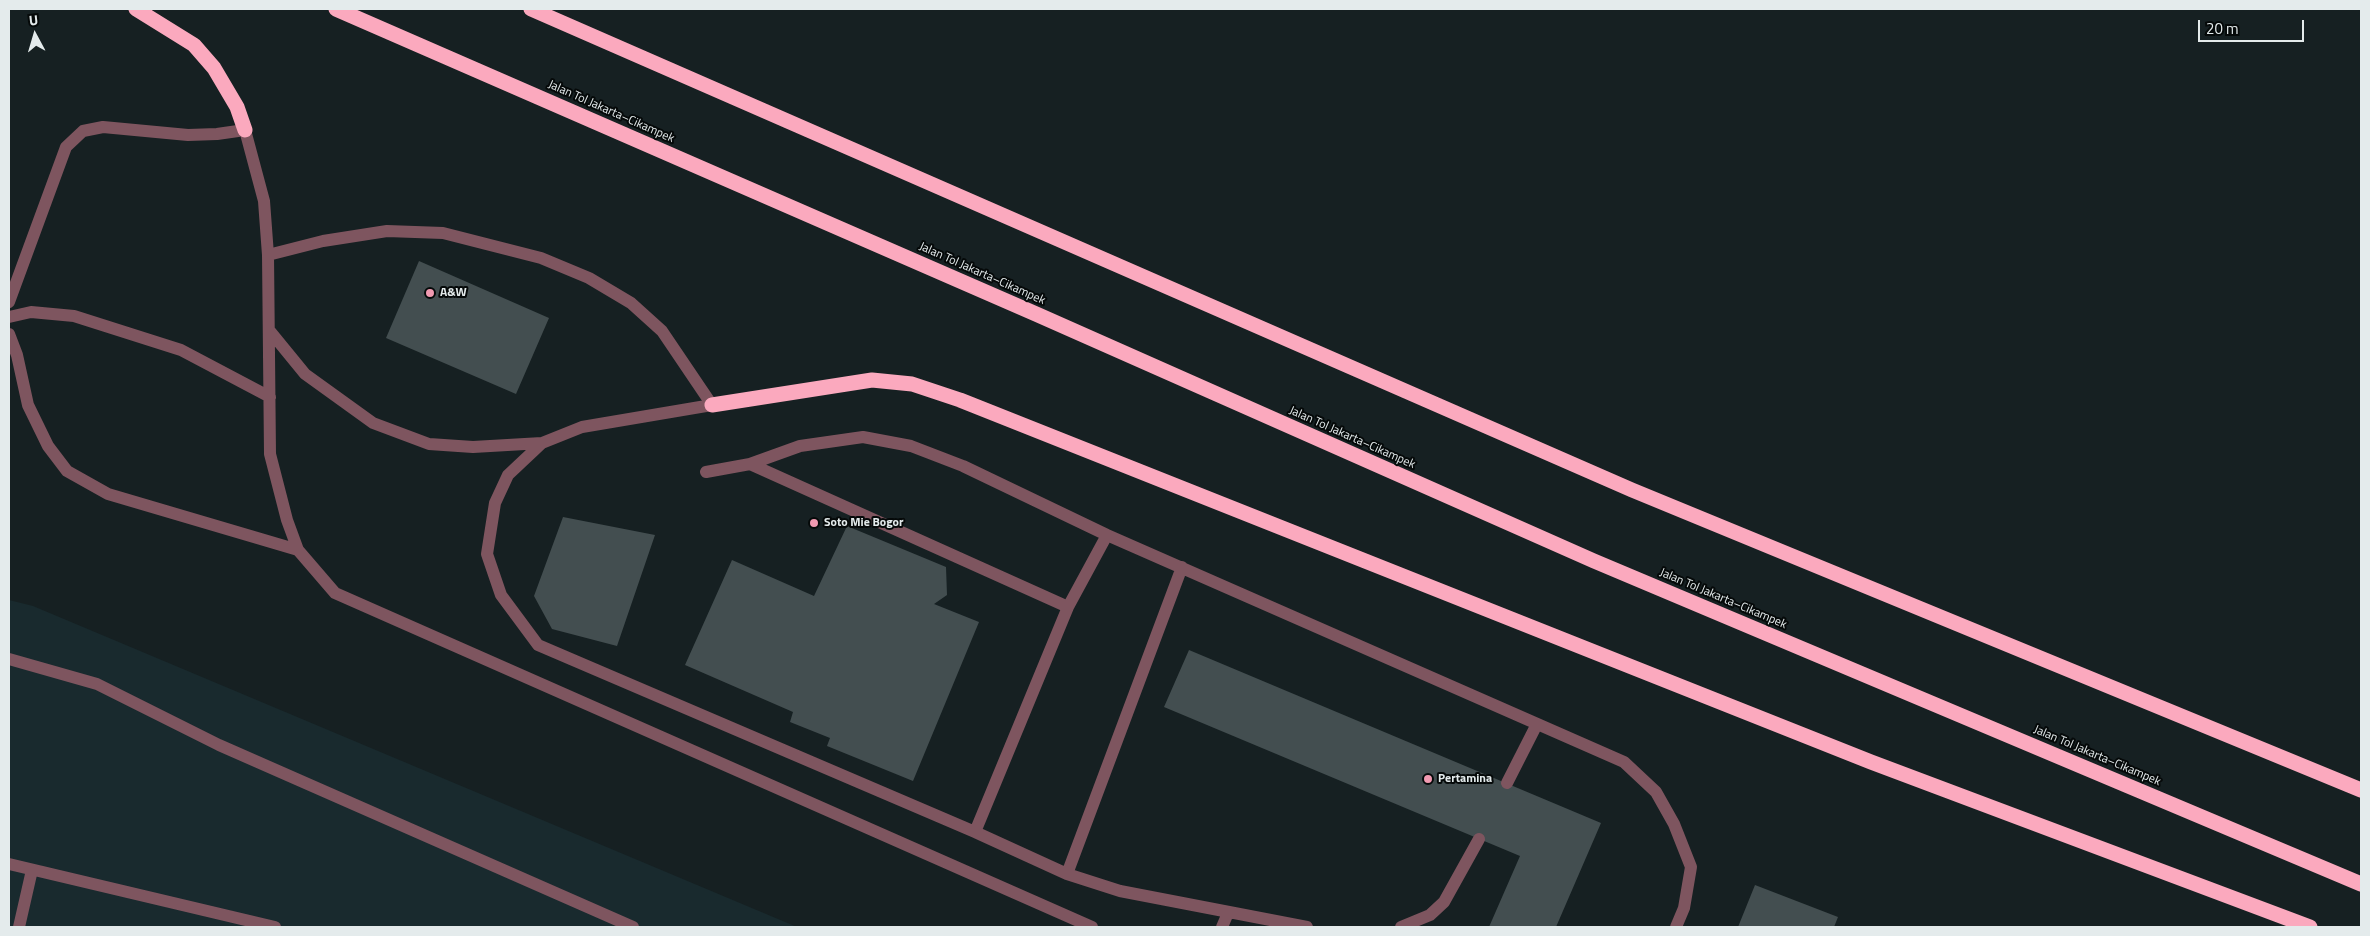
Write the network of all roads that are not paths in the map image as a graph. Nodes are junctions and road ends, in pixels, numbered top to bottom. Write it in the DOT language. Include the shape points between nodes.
graph roads {
  1 [pos="136,9"];
  2 [pos="336,9"];
  3 [pos="531,9"];
  4 [pos="245,130"];
  5 [pos="268,255"];
  6 [pos="9,302"];
  7 [pos="9,317"];
  8 [pos="269,330"];
  9 [pos="9,334"];
  10 [pos="270,397"];
  11 [pos="712,405"];
  12 [pos="542,443"];
  13 [pos="750,464"];
  14 [pos="706,472"];
  15 [pos="1107,535"];
  16 [pos="298,550"];
  17 [pos="1182,567"];
  18 [pos="1068,607"];
  19 [pos="9,658"];
  20 [pos="1537,724"];
  21 [pos="1507,783"];
  22 [pos="2361,790"];
  23 [pos="975,832"];
  24 [pos="1479,839"];
  25 [pos="9,864"];
  26 [pos="32,870"];
  27 [pos="1067,874"];
  28 [pos="2361,884"];
  29 [pos="1228,914"];
  30 [pos="19,927"];
  31 [pos="275,927"];
  32 [pos="633,927"];
  33 [pos="1092,927"];
  34 [pos="1222,927"];
  35 [pos="1307,927"];
  36 [pos="1402,927"];
  37 [pos="1676,927"];
  38 [pos="2310,927"];
  1 -- 4 [label="highway" via="194,45 214,68 237,107"];
  2 -- 28 [label="highway, Jalan Tol Jakarta–Cikampek" via="1594,561"];
  3 -- 22 [label="highway" via="1632,490"];
  4 -- 5 [label="lane" via="264,201"];
  4 -- 6 [label="lane" via="188,135 103,127 83,130 66,147"];
  5 -- 8 [label="lane"];
  5 -- 11 [label="lane" via="387,230 443,233 541,258 589,278 632,303 662,331"];
  7 -- 10 [label="lane" via="31,312 74,316 181,350"];
  8 -- 10 [label="lane"];
  8 -- 12 [label="lane" via="305,374 373,423 428,444 473,447"];
  9 -- 16 [label="lane" via="28,406 48,446 67,470 108,494"];
  10 -- 16 [label="lane" via="270,454"];
  11 -- 12 [label="lane" via="582,426"];
  11 -- 38 [label="highway" via="872,380 912,384 960,400 1872,762"];
  12 -- 23 [label="lane" via="508,475 495,503 487,554 501,595 538,645"];
  13 -- 14 [label="lane"];
  13 -- 15 [label="lane" via="800,446 863,437 911,446 964,466"];
  13 -- 18 [label="lane"];
  15 -- 17 [label="lane"];
  15 -- 18 [label="lane"];
  16 -- 33 [label="lane" via="335,593"];
  17 -- 20 [label="lane"];
  17 -- 27 [label="lane"];
  18 -- 23 [label="lane"];
  19 -- 32 [label="lane" via="97,684 219,745"];
  20 -- 21 [label="lane"];
  20 -- 37 [label="lane" via="1624,762 1656,792 1674,824 1691,867 1684,908"];
  23 -- 27 [label="lane"];
  24 -- 36 [label="lane" via="1444,902 1430,915"];
  25 -- 26 [label="lane"];
  26 -- 30 [label="lane"];
  26 -- 31 [label="lane"];
  27 -- 29 [label="lane" via="1120,890"];
  29 -- 34 [label="lane"];
  29 -- 35 [label="lane"];
}
